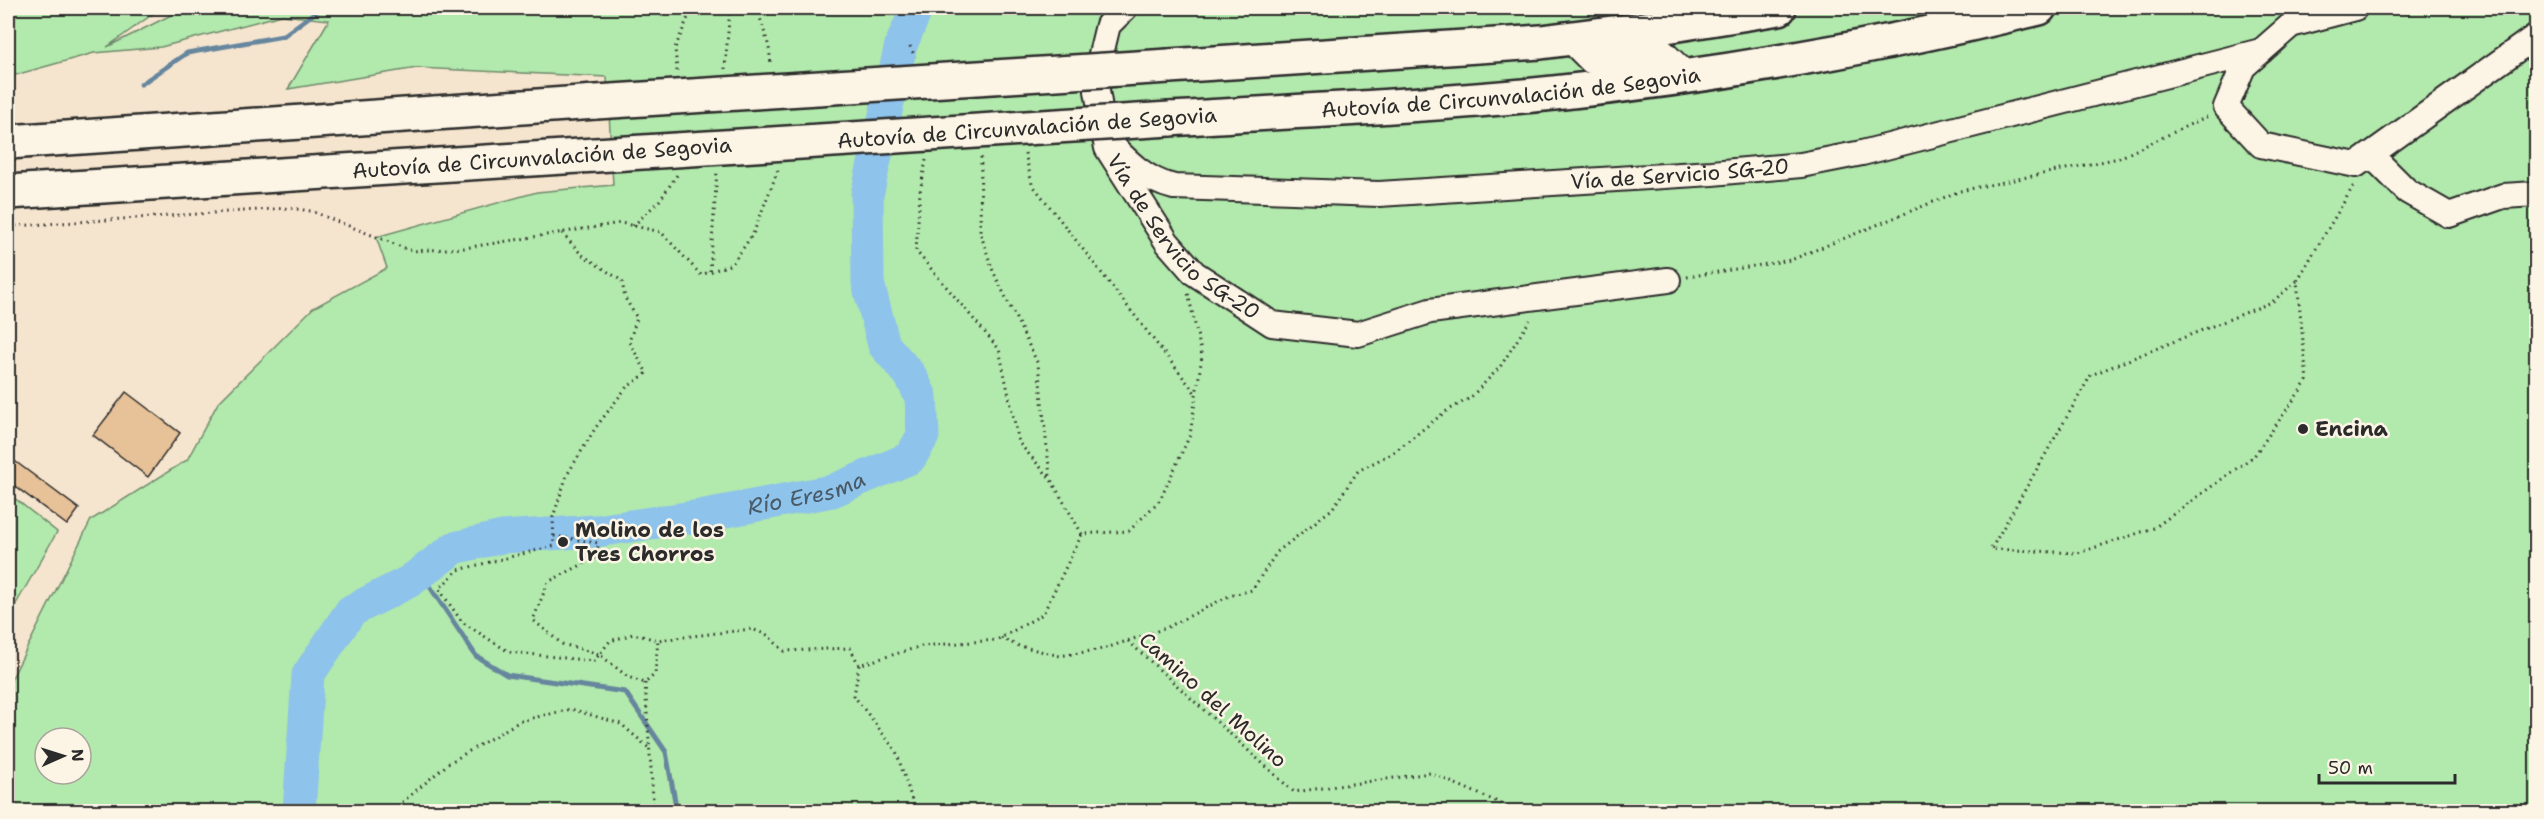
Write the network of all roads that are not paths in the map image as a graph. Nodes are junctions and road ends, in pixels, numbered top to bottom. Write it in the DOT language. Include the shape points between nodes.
graph roads {
  1 [pos="1125,8"];
  2 [pos="1779,8"];
  3 [pos="2039,8"];
  4 [pos="2355,8"];
  5 [pos="2536,36"];
  6 [pos="1568,38"];
  7 [pos="2261,51"];
  8 [pos="1688,76"];
  9 [pos="1104,137"];
  10 [pos="8,142"];
  11 [pos="2370,158"];
  12 [pos="8,192"];
  13 [pos="2536,194"];
  14 [pos="1668,280"];
  1 -- 9 [label="street, Vía de Servicio SG-20" via="1108,26 1100,58 1097,91"];
  2 -- 6 [label="highway"];
  3 -- 8 [label="highway, Autovía de Circunvalación de Segovia" via="1861,47"];
  4 -- 7 [label="street, Vía de Servicio SG-20" via="2292,25"];
  5 -- 11 [label="street"];
  6 -- 8 [label="street" via="1591,61 1663,52"];
  6 -- 10 [label="highway, bridge" via="1390,53"];
  7 -- 9 [label="street, Vía de Servicio SG-20" via="1862,153 1802,165 1712,173 1379,194 1174,187 1157,183 1141,172"];
  7 -- 11 [label="street, Vía de Servicio SG-20" via="2243,67 2226,107 2260,145 2356,165"];
  8 -- 12 [label="highway, Autovía de Circunvalación de Segovia, bridge" via="1552,93"];
  9 -- 14 [label="street, Vía de Servicio SG-20" via="1107,148 1167,242 1194,273 1272,324 1359,334 1430,311"];
  11 -- 13 [label="street" via="2407,191 2450,215 2503,196"];
}
